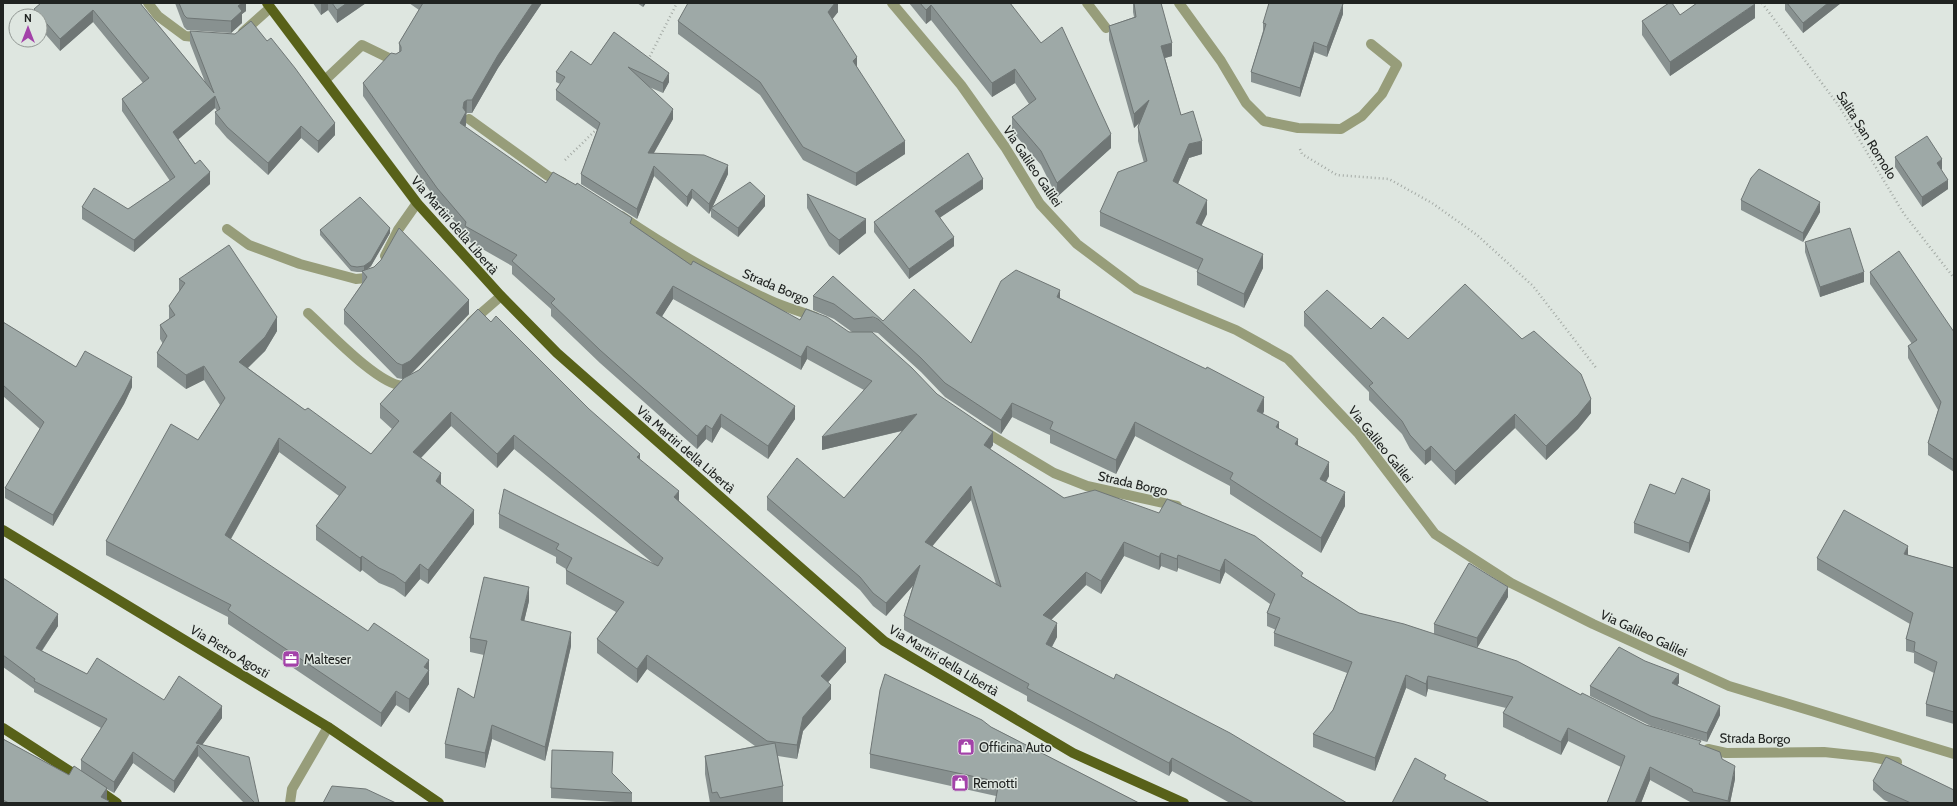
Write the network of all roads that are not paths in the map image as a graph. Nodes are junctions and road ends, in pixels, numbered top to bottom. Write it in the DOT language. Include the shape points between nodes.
graph roads {
  1 [pos="148,3"];
  2 [pos="892,3"];
  3 [pos="1087,3"];
  4 [pos="1179,3"];
  5 [pos="268,5"];
  6 [pos="1106,28"];
  7 [pos="212,38"];
  8 [pos="233,40"];
  9 [pos="1371,44"];
  10 [pos="395,61"];
  11 [pos="325,80"];
  12 [pos="469,119"];
  13 [pos="574,187"];
  14 [pos="417,203"];
  15 [pos="615,212"];
  16 [pos="227,229"];
  17 [pos="501,296"];
  18 [pos="308,313"];
  19 [pos="823,321"];
  20 [pos="464,329"];
  21 [pos="419,375"];
  22 [pos="973,424"];
  23 [pos="1190,511"];
  24 [pos="3,530"];
  25 [pos="328,727"];
  26 [pos="3,728"];
  27 [pos="1695,746"];
  28 [pos="1954,754"];
  29 [pos="1907,768"];
  30 [pos="117,803"];
  31 [pos="290,803"];
  32 [pos="439,803"];
  33 [pos="1184,803"];
  1 -- 7 [label="street" via="158,16 185,36"];
  2 -- 28 [label="street, Via Galileo Galilei" via="961,85 1005,147 1040,204 1077,244 1137,289 1236,330 1288,359 1358,433 1435,534 1511,583 1593,624 1729,686"];
  3 -- 6 [label="street"];
  4 -- 9 [label="street" via="1221,61 1246,103 1264,121 1298,128 1341,129 1362,116 1382,94 1396,65"];
  5 -- 8 [label="street"];
  5 -- 11 [label="main road, Via Martiri della Libertà"];
  10 -- 11 [label="street" via="362,45"];
  11 -- 14 [label="main road, Via Martiri della Libertà"];
  12 -- 13 [label="street" via="548,176"];
  14 -- 16 [label="street" via="391,243 383,261 366,278 356,279 300,264 249,246"];
  14 -- 17 [label="main road, Via Martiri della Libertà"];
  15 -- 19 [label="street, Strada Borgo" via="672,249 740,286"];
  17 -- 20 [label="street"];
  17 -- 33 [label="main road, Via Martiri della Libertà" via="558,353 884,641 1073,753"];
  18 -- 21 [label="street" via="371,370 388,382 403,386"];
  22 -- 23 [label="street, Strada Borgo" via="1054,473 1087,486 1150,499"];
  24 -- 25 [label="main road, Via Pietro Agosti"];
  25 -- 31 [label="street" via="292,789"];
  25 -- 32 [label="main road, Via Pietro Agosti"];
  26 -- 30 [label="main road"];
  27 -- 29 [label="street, Strada Borgo" via="1726,753 1824,752 1871,757"];
}
